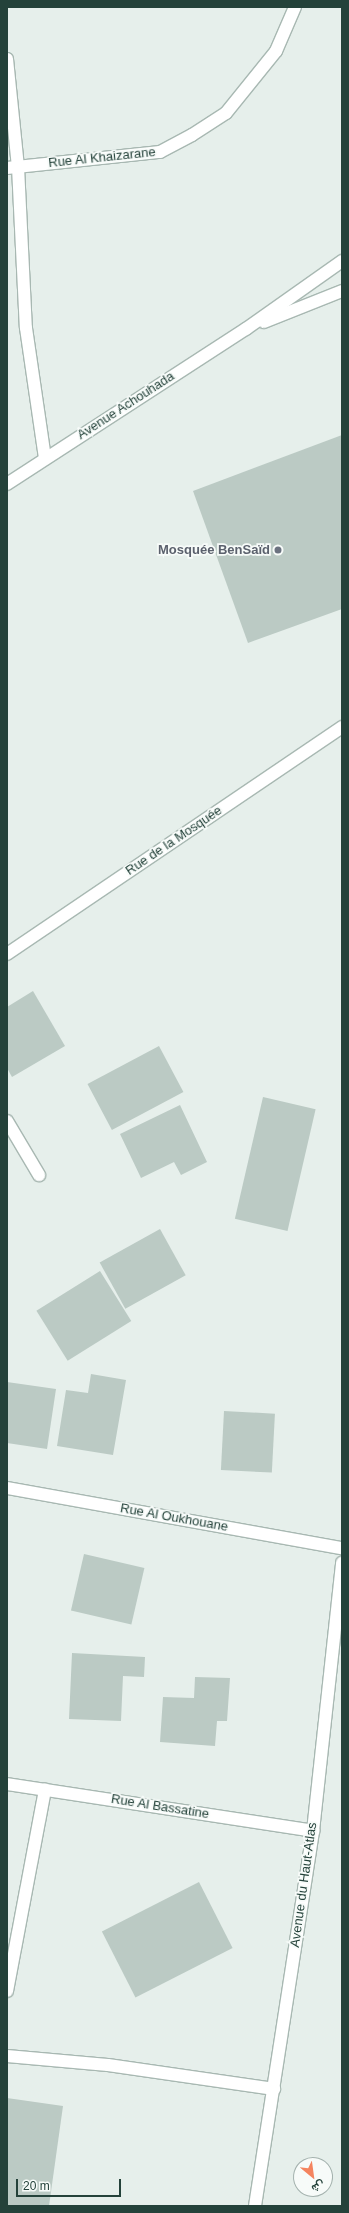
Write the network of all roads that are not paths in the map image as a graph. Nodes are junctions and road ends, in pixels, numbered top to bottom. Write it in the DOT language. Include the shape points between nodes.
graph roads {
  1 [pos="295,7"];
  2 [pos="7,59"];
  3 [pos="12,168"];
  4 [pos="342,261"];
  5 [pos="342,291"];
  6 [pos="246,329"];
  7 [pos="45,459"];
  8 [pos="7,484"];
  9 [pos="342,727"];
  10 [pos="7,954"];
  11 [pos="7,1121"];
  12 [pos="39,1175"];
  13 [pos="7,1488"];
  14 [pos="342,1548"];
  15 [pos="342,1563"];
  16 [pos="7,1784"];
  17 [pos="45,1790"];
  18 [pos="313,1831"];
  19 [pos="7,1991"];
  20 [pos="7,2056"];
  21 [pos="274,2089"];
  22 [pos="255,2206"];
  1 -- 3 [label="street, Rue Al Khaizarane" via="293,17 271,57 226,113 192,135 160,152"];
  2 -- 3 [label="street"];
  3 -- 7 [label="street" via="26,328"];
  4 -- 6 [label="street"];
  5 -- 6 [label="street"];
  6 -- 7 [label="street, Avenue Achouhada"];
  7 -- 8 [label="street, Avenue Achouhada"];
  9 -- 10 [label="street, Rue de la Mosquée"];
  11 -- 12 [label="street"];
  13 -- 14 [label="street, Rue Al Oukhouane"];
  15 -- 18 [label="street, Avenue du Haut-Atlas"];
  16 -- 17 [label="street, Rue Al Bassatine"];
  17 -- 18 [label="street, Rue Al Bassatine"];
  17 -- 19 [label="street"];
  18 -- 21 [label="street, Avenue du Haut-Atlas"];
  20 -- 21 [label="street" via="108,2065"];
  21 -- 22 [label="street, Avenue du Haut-Atlas"];
}
